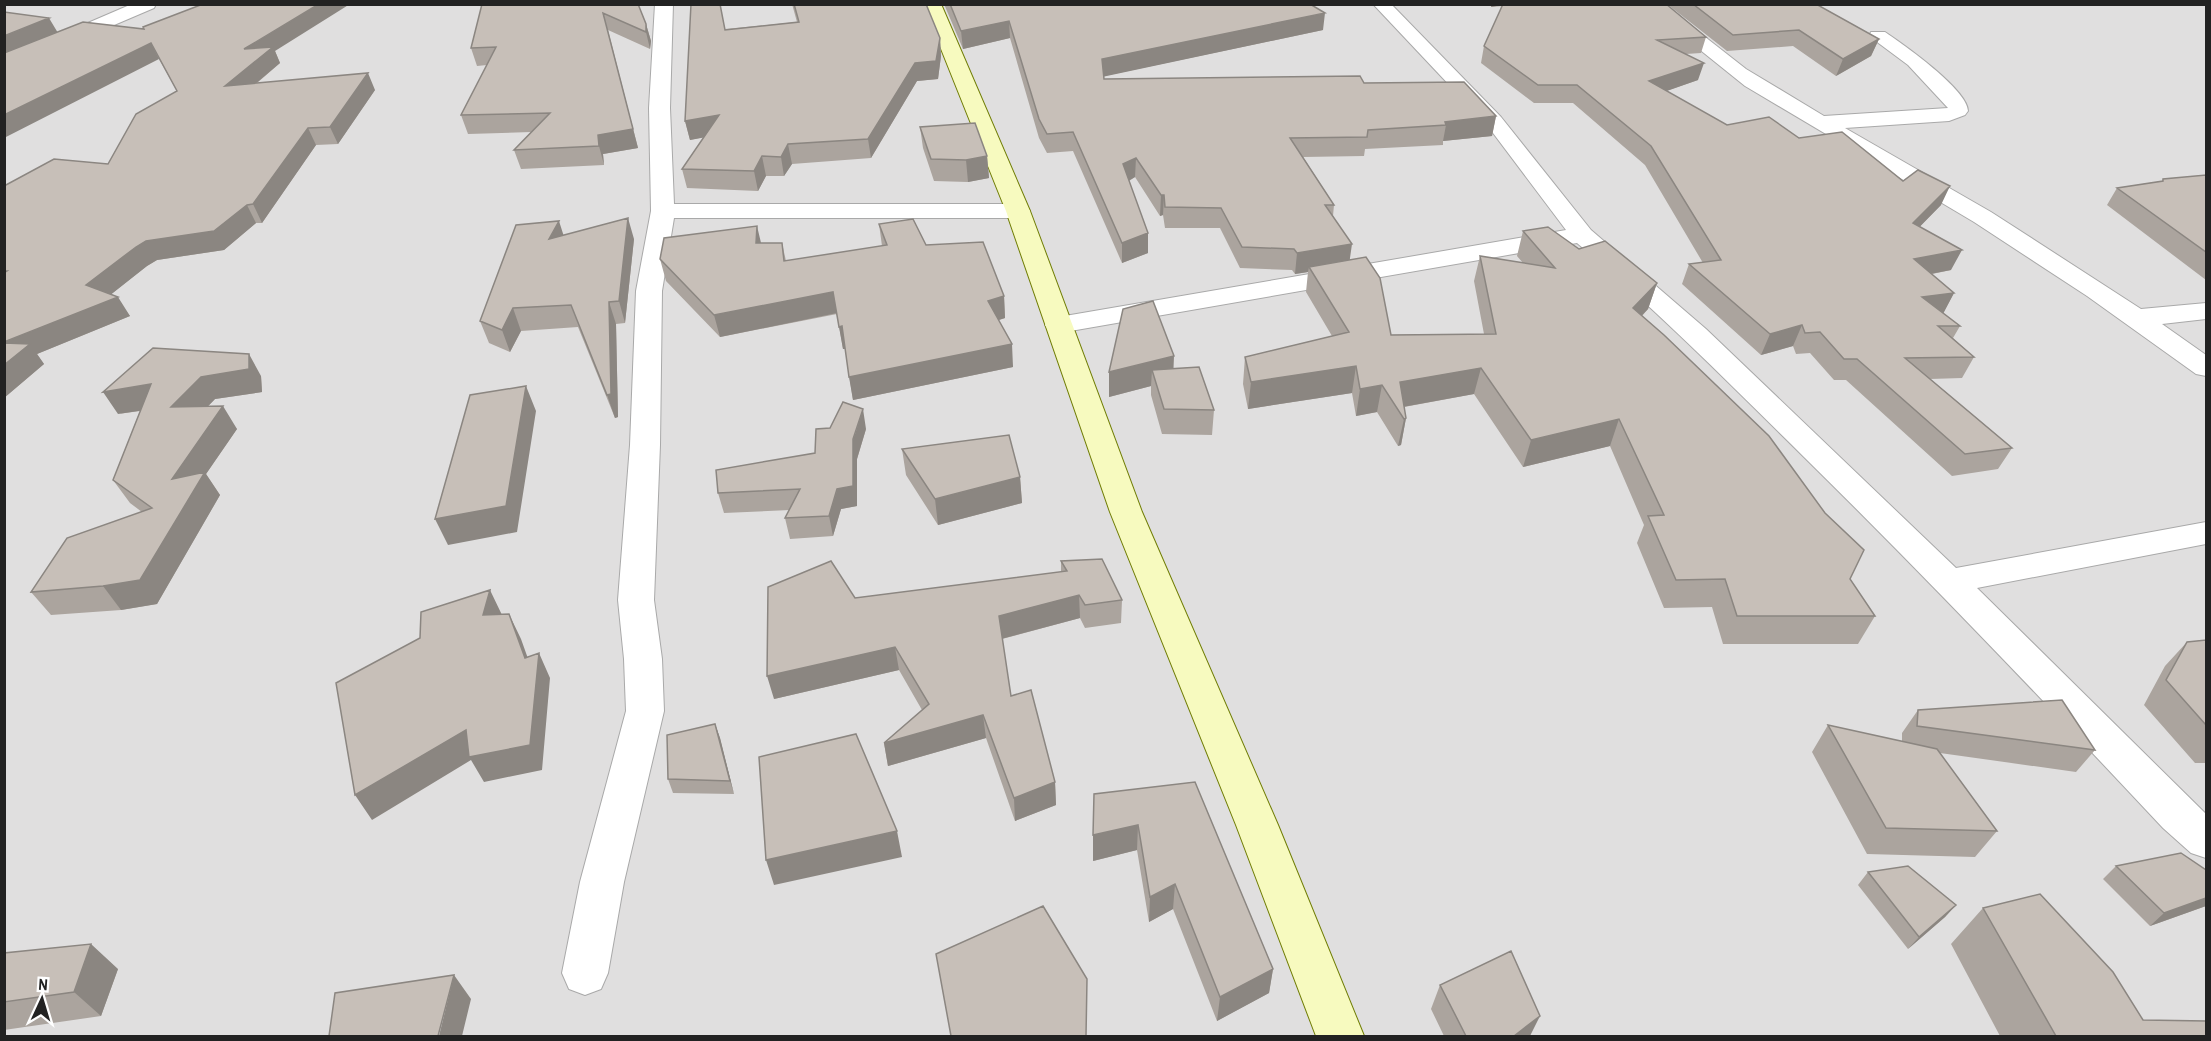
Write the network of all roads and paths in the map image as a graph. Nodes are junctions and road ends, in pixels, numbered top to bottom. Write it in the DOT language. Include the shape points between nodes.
graph roads {
  1 [pos="148,4"];
  2 [pos="664,4"];
  3 [pos="932,4"];
  4 [pos="1381,4"];
  5 [pos="1651,4"];
  6 [pos="1878,36"];
  7 [pos="4,66"];
  8 [pos="1820,123"];
  9 [pos="663,211"];
  10 [pos="1018,211"];
  11 [pos="1582,236"];
  12 [pos="2206,311"];
  13 [pos="2137,318"];
  14 [pos="1059,325"];
  15 [pos="2206,368"];
  16 [pos="2206,533"];
  17 [pos="1951,581"];
  18 [pos="2206,840"];
  19 [pos="585,973"];
  20 [pos="1340,1036"];
  1 -- 7 [label="street"];
  2 -- 9 [label="street" via="660,70"];
  3 -- 10 [label="street"];
  4 -- 11 [label="street" via="1494,121"];
  5 -- 8 [label="street" via="1750,81"];
  6 -- 8 [label="street" via="1915,61 1958,105 1958,111 1949,115"];
  8 -- 13 [label="street" via="1957,202"];
  9 -- 10 [label="street"];
  9 -- 19 [label="street" via="649,291 636,600 645,711 602,882"];
  10 -- 14 [label="street"];
  11 -- 14 [label="street"];
  11 -- 17 [label="street" via="1702,340"];
  12 -- 13 [label="street"];
  13 -- 15 [label="street"];
  14 -- 20 [label="street" via="1126,512"];
  16 -- 17 [label="street"];
  17 -- 18 [label="street"];
}
